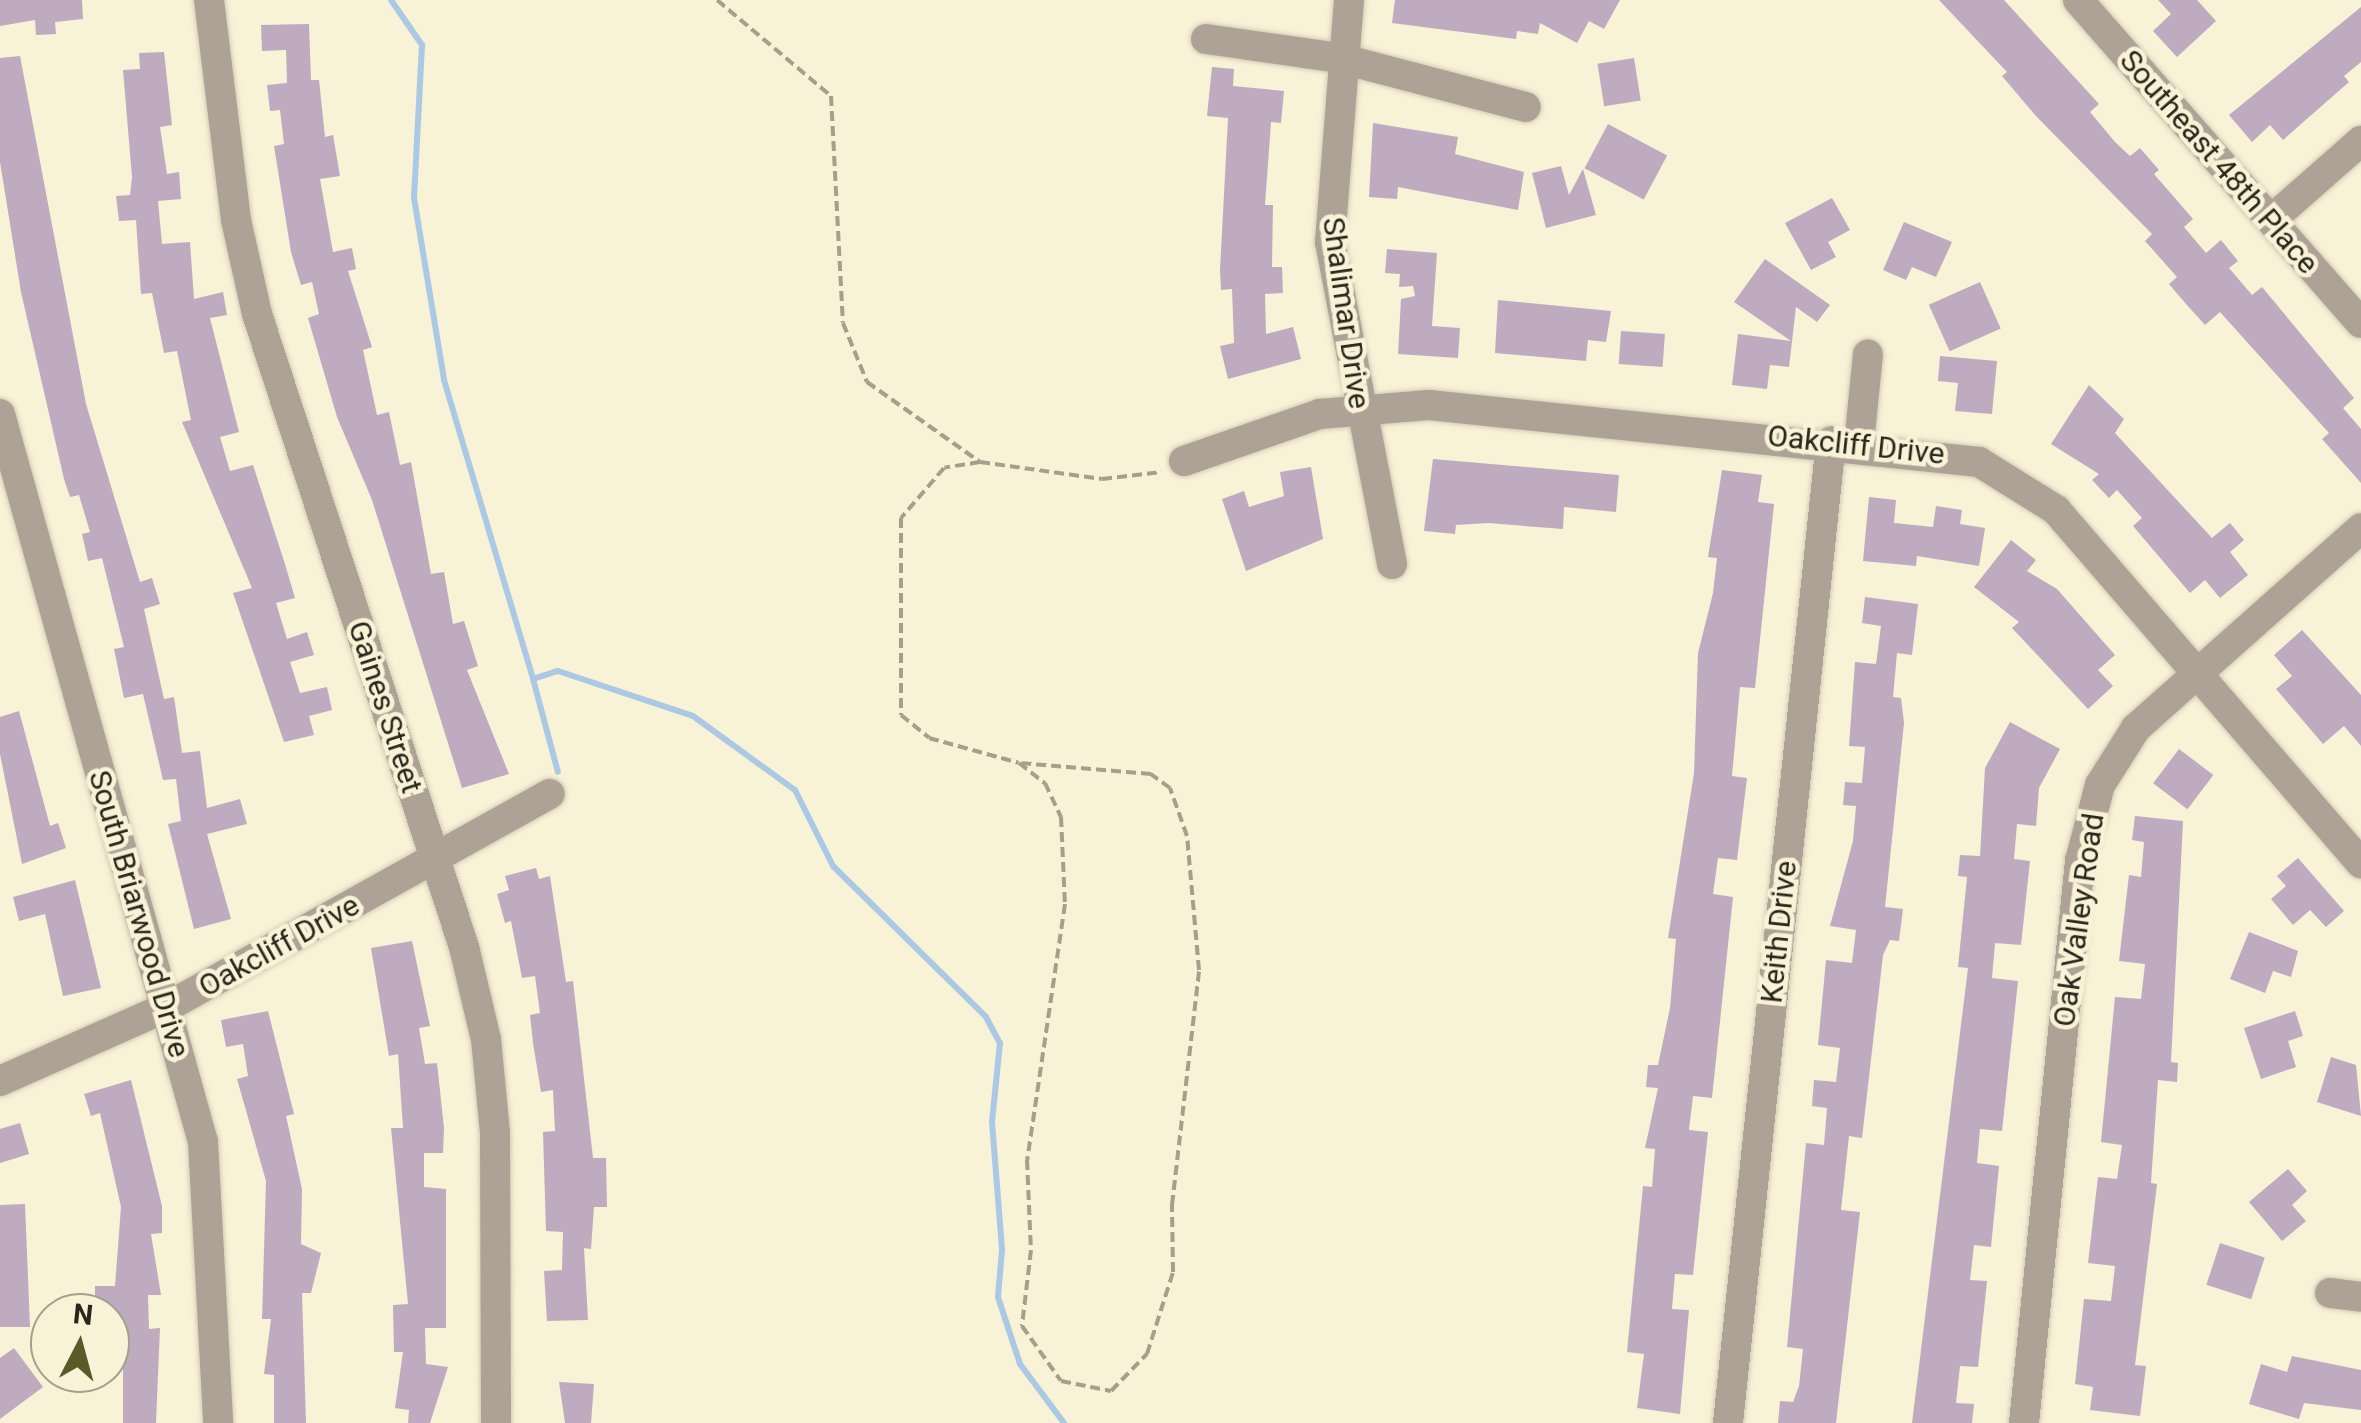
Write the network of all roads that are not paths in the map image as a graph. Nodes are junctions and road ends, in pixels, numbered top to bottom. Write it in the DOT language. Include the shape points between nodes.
graph roads {
  1 [pos="209,0"];
  2 [pos="1349,0"];
  3 [pos="2082,2"];
  4 [pos="1206,38"];
  5 [pos="1339,58"];
  6 [pos="1526,106"];
  7 [pos="2361,141"];
  8 [pos="2271,220"];
  9 [pos="2361,323"];
  10 [pos="1868,354"];
  11 [pos="1359,408"];
  12 [pos="0,414"];
  13 [pos="1845,443"];
  14 [pos="1184,461"];
  15 [pos="2361,528"];
  16 [pos="1392,564"];
  17 [pos="2196,672"];
  18 [pos="550,794"];
  19 [pos="436,861"];
  20 [pos="2361,863"];
  21 [pos="166,1007"];
  22 [pos="0,1081"];
  23 [pos="2330,1294"];
  24 [pos="2361,1297"];
  25 [pos="218,1423"];
  26 [pos="496,1423"];
  27 [pos="1728,1423"];
  28 [pos="2024,1423"];
  1 -- 19 [label="street, Gaines Street" via="245,268"];
  2 -- 5 [label="street, Shalimar Drive"];
  3 -- 8 [label="street, Southeast 48th Place"];
  4 -- 5 [label="street"];
  5 -- 6 [label="street"];
  5 -- 11 [label="street, Shalimar Drive" via="1330,242"];
  7 -- 8 [label="street"];
  8 -- 9 [label="street, Southeast 48th Place"];
  10 -- 13 [label="street, Keith Drive"];
  11 -- 13 [label="street, Oakcliff Drive" via="1429,405"];
  11 -- 14 [label="street, Oakcliff Drive" via="1261,429"];
  11 -- 16 [label="street, Shalimar Drive"];
  12 -- 21 [label="street, South Briarwood Drive"];
  13 -- 17 [label="street, Oakcliff Drive" via="1946,454 2018,480 2056,510"];
  13 -- 27 [label="street, Keith Drive"];
  15 -- 17 [label="street, Oak Valley Road"];
  17 -- 20 [label="street, Oakcliff Drive"];
  17 -- 28 [label="street, Oak Valley Road" via="2120,750 2086,834"];
  18 -- 19 [label="street, Oakcliff Drive"];
  19 -- 21 [label="street, Oakcliff Drive"];
  19 -- 26 [label="street, Gaines Street" via="477,995 492,1088"];
  21 -- 22 [label="street, Oakcliff Drive"];
  21 -- 25 [label="street, South Briarwood Drive" via="203,1142"];
  23 -- 24 [label="street"];
}
